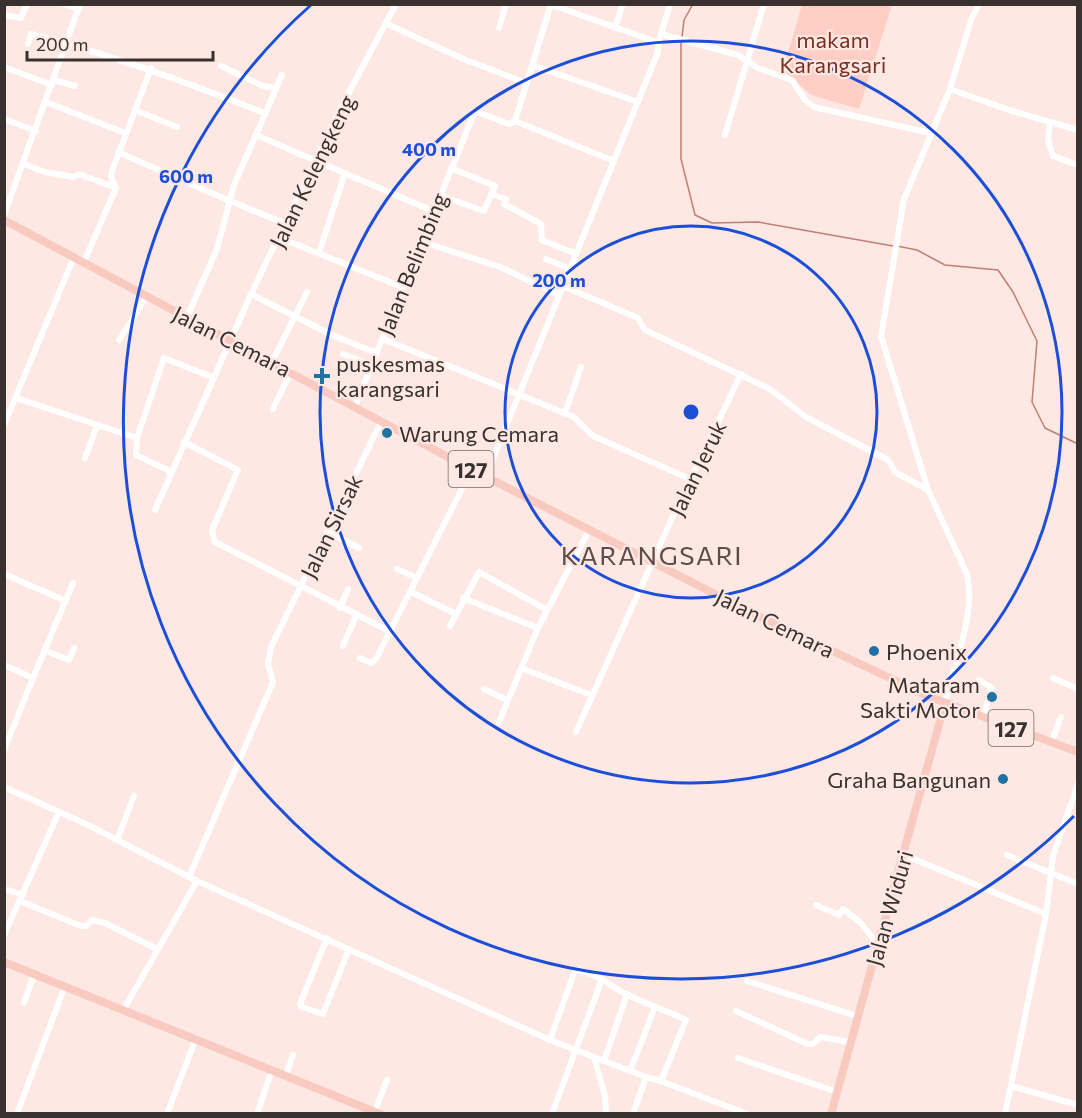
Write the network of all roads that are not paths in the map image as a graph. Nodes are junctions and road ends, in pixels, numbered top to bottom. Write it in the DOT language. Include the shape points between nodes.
graph roads {
  1 [pos="27,4"];
  2 [pos="64,4"];
  3 [pos="396,4"];
  4 [pos="506,4"];
  5 [pos="623,4"];
  6 [pos="670,4"];
  7 [pos="764,4"];
  8 [pos="979,4"];
  9 [pos="550,5"];
  10 [pos="79,7"];
  11 [pos="4,15"];
  12 [pos="387,24"];
  13 [pos="499,28"];
  14 [pos="615,28"];
  15 [pos="661,34"];
  16 [pos="67,43"];
  17 [pos="28,44"];
  18 [pos="658,44"];
  19 [pos="748,61"];
  20 [pos="532,65"];
  21 [pos="221,66"];
  22 [pos="4,67"];
  23 [pos="151,68"];
  24 [pos="282,75"];
  25 [pos="53,82"];
  26 [pos="526,83"];
  27 [pos="75,86"];
  28 [pos="276,88"];
  29 [pos="950,89"];
  30 [pos="46,102"];
  31 [pos="638,102"];
  32 [pos="135,110"];
  33 [pos="264,113"];
  34 [pos="4,118"];
  35 [pos="515,121"];
  36 [pos="1050,123"];
  37 [pos="177,127"];
  38 [pos="1077,130"];
  39 [pos="36,131"];
  40 [pos="125,133"];
  41 [pos="930,133"];
  42 [pos="256,135"];
  43 [pos="726,135"];
  44 [pos="118,152"];
  45 [pos="317,161"];
  46 [pos="614,161"];
  47 [pos="24,164"];
  48 [pos="1077,165"];
  49 [pos="451,168"];
  50 [pos="345,173"];
  51 [pos="116,188"];
  52 [pos="491,194"];
  53 [pos="439,195"];
  54 [pos="228,201"];
  55 [pos="433,211"];
  56 [pos="4,215"];
  57 [pos="4,220"];
  58 [pos="287,224"];
  59 [pos="280,238"];
  60 [pos="420,242"];
  61 [pos="577,252"];
  62 [pos="319,254"];
  63 [pos="74,256"];
  64 [pos="546,259"];
  65 [pos="84,262"];
  66 [pos="570,268"];
  67 [pos="402,286"];
  68 [pos="563,286"];
  69 [pos="308,292"];
  70 [pos="251,294"];
  71 [pos="147,296"];
  72 [pos="559,296"];
  73 [pos="187,317"];
  74 [pos="295,318"];
  75 [pos="382,339"];
  76 [pos="119,340"];
  77 [pos="230,340"];
  78 [pos="377,353"];
  79 [pos="343,354"];
  80 [pos="272,362"];
  81 [pos="372,365"];
  82 [pos="581,367"];
  83 [pos="291,371"];
  84 [pos="741,374"];
  85 [pos="214,378"];
  86 [pos="519,394"];
  87 [pos="16,398"];
  88 [pos="355,406"];
  89 [pos="273,410"];
  90 [pos="565,413"];
  91 [pos="382,420"];
  92 [pos="4,425"];
  93 [pos="97,425"];
  94 [pos="137,438"];
  95 [pos="184,442"];
  96 [pos="85,458"];
  97 [pos="472,469"];
  98 [pos="172,472"];
  99 [pos="486,476"];
  100 [pos="690,479"];
  101 [pos="928,490"];
  102 [pos="154,510"];
  103 [pos="589,530"];
  104 [pos="328,532"];
  105 [pos="359,548"];
  106 [pos="653,562"];
  107 [pos="398,569"];
  108 [pos="4,574"];
  109 [pos="417,578"];
  110 [pos="73,583"];
  111 [pos="300,588"];
  112 [pos="348,589"];
  113 [pos="411,592"];
  114 [pos="463,598"];
  115 [pos="66,601"];
  116 [pos="340,608"];
  117 [pos="547,610"];
  118 [pos="456,614"];
  119 [pos="356,616"];
  120 [pos="450,626"];
  121 [pos="538,627"];
  122 [pos="389,631"];
  123 [pos="343,646"];
  124 [pos="74,648"];
  125 [pos="46,651"];
  126 [pos="360,658"];
  127 [pos="4,665"];
  128 [pos="521,668"];
  129 [pos="33,678"];
  130 [pos="1053,678"];
  131 [pos="979,680"];
  132 [pos="484,689"];
  133 [pos="1077,689"];
  134 [pos="591,695"];
  135 [pos="507,700"];
  136 [pos="945,703"];
  137 [pos="983,717"];
  138 [pos="1061,717"];
  139 [pos="499,722"];
  140 [pos="576,732"];
  141 [pos="1051,742"];
  142 [pos="4,750"];
  143 [pos="1077,752"];
  144 [pos="1077,784"];
  145 [pos="4,787"];
  146 [pos="134,796"];
  147 [pos="59,812"];
  148 [pos="117,840"];
  149 [pos="904,855"];
  150 [pos="1006,855"];
  151 [pos="1050,873"];
  152 [pos="189,877"];
  153 [pos="197,881"];
  154 [pos="1077,884"];
  155 [pos="8,890"];
  156 [pos="21,898"];
  157 [pos="816,905"];
  158 [pos="1046,914"];
  159 [pos="4,935"];
  160 [pos="327,938"];
  161 [pos="878,945"];
  162 [pos="158,949"];
  163 [pos="349,949"];
  164 [pos="4,962"];
  165 [pos="34,974"];
  166 [pos="602,979"];
  167 [pos="747,981"];
  168 [pos="65,986"];
  169 [pos="627,994"];
  170 [pos="24,1003"];
  171 [pos="655,1007"];
  172 [pos="124,1009"];
  173 [pos="735,1011"];
  174 [pos="857,1016"];
  175 [pos="196,1038"];
  176 [pos="550,1040"];
  177 [pos="850,1042"];
  178 [pos="576,1050"];
  179 [pos="293,1055"];
  180 [pos="594,1057"];
  181 [pos="738,1058"];
  182 [pos="604,1061"];
  183 [pos="272,1070"];
  184 [pos="630,1071"];
  185 [pos="286,1075"];
  186 [pos="646,1077"];
  187 [pos="387,1080"];
  188 [pos="661,1082"];
  189 [pos="1011,1086"];
  190 [pos="837,1092"];
  191 [pos="1077,1105"];
  192 [pos="377,1112"];
  193 [pos="17,1113"];
  194 [pos="166,1113"];
  195 [pos="257,1113"];
  196 [pos="552,1113"];
  197 [pos="606,1113"];
  198 [pos="633,1113"];
  199 [pos="747,1113"];
  200 [pos="831,1113"];
  201 [pos="1005,1113"];
  1 -- 11 [label="street" via="21,18"];
  2 -- 10 [label="street"];
  3 -- 12 [label="street, Jalan Kelengkeng"];
  4 -- 13 [label="street"];
  5 -- 14 [label="street"];
  6 -- 15 [label="street"];
  7 -- 19 [label="street"];
  8 -- 29 [label="street"];
  9 -- 14 [label="street"];
  9 -- 20 [label="street"];
  10 -- 16 [label="street"];
  12 -- 26 [label="street"];
  12 -- 45 [label="street, Jalan Kelengkeng" via="339,111"];
  14 -- 18 [label="street"];
  15 -- 18 [label="street"];
  15 -- 19 [label="street"];
  16 -- 17 [label="street" via="31,34"];
  16 -- 23 [label="street"];
  16 -- 25 [label="street"];
  18 -- 31 [label="street"];
  19 -- 41 [label="street" via="792,80 814,107"];
  19 -- 43 [label="street"];
  20 -- 26 [label="street"];
  20 -- 31 [label="street"];
  21 -- 28 [label="street"];
  22 -- 25 [label="street"];
  23 -- 32 [label="street"];
  23 -- 33 [label="street"];
  24 -- 28 [label="street"];
  25 -- 27 [label="street"];
  25 -- 30 [label="street"];
  26 -- 35 [label="street"];
  28 -- 33 [label="street"];
  29 -- 36 [label="street"];
  29 -- 41 [label="street"];
  30 -- 39 [label="street"];
  30 -- 40 [label="street"];
  31 -- 46 [label="street"];
  32 -- 37 [label="street"];
  32 -- 40 [label="street"];
  33 -- 42 [label="street"];
  34 -- 39 [label="street"];
  35 -- 46 [label="street"];
  35 -- 49 [label="street, Jalan Belimbing" via="509,123 476,111"];
  36 -- 38 [label="street"];
  36 -- 48 [label="street" via="1047,137 1053,156"];
  39 -- 47 [label="street"];
  40 -- 44 [label="street"];
  41 -- 101 [label="street" via="904,199 880,336"];
  42 -- 45 [label="street"];
  42 -- 54 [label="street"];
  44 -- 51 [label="street" via="111,175"];
  44 -- 54 [label="street"];
  45 -- 50 [label="street"];
  45 -- 58 [label="street, Jalan Kelengkeng"];
  46 -- 61 [label="street"];
  47 -- 51 [label="street" via="62,176 79,174"];
  47 -- 56 [label="street"];
  49 -- 52 [label="street" via="495,186"];
  49 -- 53 [label="street, Jalan Belimbing"];
  50 -- 55 [label="street"];
  50 -- 62 [label="street"];
  51 -- 65 [label="street"];
  52 -- 53 [label="street" via="484,212"];
  52 -- 61 [label="street" via="506,199 504,204 541,225 542,240"];
  53 -- 55 [label="street, Jalan Belimbing"];
  54 -- 58 [label="street"];
  54 -- 73 [label="street" via="217,249"];
  55 -- 60 [label="street, Jalan Belimbing"];
  57 -- 63 [label="main road, Jalan Cemara / 127"];
  58 -- 59 [label="street, Jalan Kelengkeng"];
  59 -- 62 [label="street"];
  59 -- 70 [label="street, Jalan Kelengkeng"];
  60 -- 67 [label="street, Jalan Belimbing"];
  60 -- 72 [label="street" via="500,267"];
  61 -- 66 [label="street"];
  62 -- 67 [label="street"];
  63 -- 65 [label="main road, Jalan Cemara / 127"];
  63 -- 87 [label="street"];
  64 -- 66 [label="street"];
  65 -- 71 [label="main road, Jalan Cemara / 127"];
  66 -- 68 [label="street"];
  67 -- 75 [label="street, Jalan Belimbing"];
  68 -- 72 [label="street"];
  68 -- 84 [label="street" via="638,318 645,330"];
  69 -- 74 [label="street"];
  70 -- 74 [label="street"];
  70 -- 77 [label="street, Jalan Kelengkeng"];
  71 -- 73 [label="main road, Jalan Cemara / 127"];
  71 -- 76 [label="street"];
  72 -- 86 [label="street"];
  73 -- 77 [label="main road, Jalan Cemara / 127"];
  74 -- 78 [label="street"];
  74 -- 80 [label="street"];
  75 -- 78 [label="street, Jalan Belimbing"];
  75 -- 86 [label="street"];
  77 -- 80 [label="main road, Jalan Cemara / 127"];
  77 -- 85 [label="street, Jalan Kelengkeng"];
  78 -- 81 [label="street, Jalan Belimbing"];
  79 -- 81 [label="street"];
  80 -- 83 [label="main road, Jalan Cemara / 127"];
  81 -- 88 [label="street, Jalan Belimbing"];
  82 -- 90 [label="street"];
  83 -- 88 [label="main road, Jalan Cemara / 127"];
  83 -- 89 [label="street"];
  84 -- 100 [label="street, Jalan Jeruk"];
  84 -- 101 [label="street" via="770,389 806,417 888,460 895,472"];
  85 -- 94 [label="street" via="164,358"];
  85 -- 95 [label="street, Jalan Kelengkeng"];
  86 -- 90 [label="street"];
  86 -- 99 [label="street"];
  87 -- 92 [label="street"];
  87 -- 93 [label="street"];
  88 -- 91 [label="main road, Jalan Cemara / 127"];
  90 -- 100 [label="street" via="576,418 587,433"];
  91 -- 97 [label="main road, Jalan Cemara / 127"];
  91 -- 104 [label="street, Jalan Sirsak"];
  93 -- 94 [label="street"];
  93 -- 96 [label="street"];
  94 -- 98 [label="street" via="136,455"];
  95 -- 98 [label="street, Jalan Kelengkeng"];
  95 -- 111 [label="street" via="238,470 212,538"];
  97 -- 99 [label="main road, Jalan Cemara / 127"];
  97 -- 109 [label="street"];
  98 -- 102 [label="street, Jalan Kelengkeng"];
  99 -- 103 [label="main road, Jalan Cemara / 127"];
  100 -- 106 [label="street, Jalan Jeruk"];
  101 -- 136 [label="street" via="969,585 964,628"];
  103 -- 106 [label="main road, Jalan Cemara / 127"];
  103 -- 117 [label="street"];
  104 -- 105 [label="street"];
  104 -- 111 [label="street, Jalan Sirsak"];
  106 -- 134 [label="street, Jalan Jeruk"];
  106 -- 136 [label="main road, Jalan Cemara / 127" via="856,664"];
  107 -- 109 [label="street"];
  108 -- 115 [label="street"];
  109 -- 113 [label="street"];
  110 -- 115 [label="street"];
  111 -- 116 [label="street"];
  111 -- 152 [label="street, Jalan Sirsak" via="268,658 273,682"];
  112 -- 116 [label="street"];
  113 -- 118 [label="street"];
  113 -- 122 [label="street"];
  114 -- 117 [label="street" via="481,572"];
  114 -- 118 [label="street"];
  114 -- 121 [label="street"];
  115 -- 125 [label="street"];
  116 -- 119 [label="street"];
  117 -- 121 [label="street"];
  118 -- 120 [label="street"];
  119 -- 122 [label="street"];
  119 -- 123 [label="street"];
  121 -- 128 [label="street"];
  122 -- 126 [label="street" via="373,662"];
  124 -- 125 [label="street" via="69,660"];
  125 -- 129 [label="street"];
  127 -- 129 [label="street"];
  128 -- 134 [label="street"];
  128 -- 135 [label="street"];
  129 -- 142 [label="street"];
  130 -- 133 [label="street"];
  131 -- 137 [label="street" via="992,688"];
  132 -- 135 [label="street"];
  134 -- 140 [label="street, Jalan Jeruk"];
  135 -- 139 [label="street"];
  136 -- 137 [label="main road, Jalan Cemara / 127"];
  136 -- 149 [label="main road, Jalan Widuri"];
  137 -- 141 [label="main road, Jalan Cemara / 127"];
  138 -- 141 [label="street"];
  141 -- 143 [label="main road, Jalan Cemara / 127"];
  144 -- 151 [label="street"];
  145 -- 147 [label="street"];
  146 -- 148 [label="street"];
  147 -- 148 [label="street"];
  147 -- 156 [label="street"];
  148 -- 152 [label="street"];
  149 -- 158 [label="street"];
  149 -- 161 [label="main road, Jalan Widuri"];
  150 -- 151 [label="street"];
  151 -- 154 [label="street"];
  151 -- 158 [label="street"];
  152 -- 153 [label="street"];
  153 -- 160 [label="street"];
  153 -- 162 [label="street"];
  155 -- 156 [label="street"];
  156 -- 159 [label="street"];
  156 -- 162 [label="street" via="81,926 92,920 105,923"];
  157 -- 161 [label="street" via="839,915 843,909 860,922"];
  158 -- 189 [label="street"];
  160 -- 163 [label="street"];
  160 -- 163 [label="street" via="302,1006 323,1014"];
  161 -- 174 [label="main road, Jalan Widuri"];
  162 -- 172 [label="street"];
  163 -- 176 [label="street"];
  164 -- 165 [label="main road"];
  165 -- 168 [label="main road"];
  165 -- 170 [label="street"];
  166 -- 169 [label="street"];
  166 -- 176 [label="street" via="576,970"];
  166 -- 178 [label="street"];
  167 -- 174 [label="street"];
  168 -- 172 [label="main road"];
  168 -- 193 [label="street"];
  169 -- 171 [label="street"];
  169 -- 182 [label="street"];
  171 -- 184 [label="street"];
  171 -- 188 [label="street" via="686,1020"];
  172 -- 175 [label="main road"];
  173 -- 177 [label="street" via="808,1044 818,1037"];
  174 -- 177 [label="main road, Jalan Widuri"];
  175 -- 183 [label="main road"];
  175 -- 194 [label="street"];
  176 -- 178 [label="street"];
  177 -- 190 [label="main road, Jalan Widuri"];
  178 -- 180 [label="street"];
  178 -- 196 [label="street"];
  179 -- 185 [label="street"];
  180 -- 182 [label="street"];
  180 -- 197 [label="street"];
  181 -- 190 [label="street"];
  182 -- 184 [label="street"];
  183 -- 185 [label="main road"];
  183 -- 195 [label="street"];
  184 -- 186 [label="street"];
  185 -- 192 [label="main road"];
  186 -- 188 [label="street"];
  186 -- 198 [label="street"];
  187 -- 192 [label="street"];
  188 -- 199 [label="street"];
  189 -- 191 [label="street"];
  189 -- 201 [label="street"];
  190 -- 200 [label="main road, Jalan Widuri"];
}
